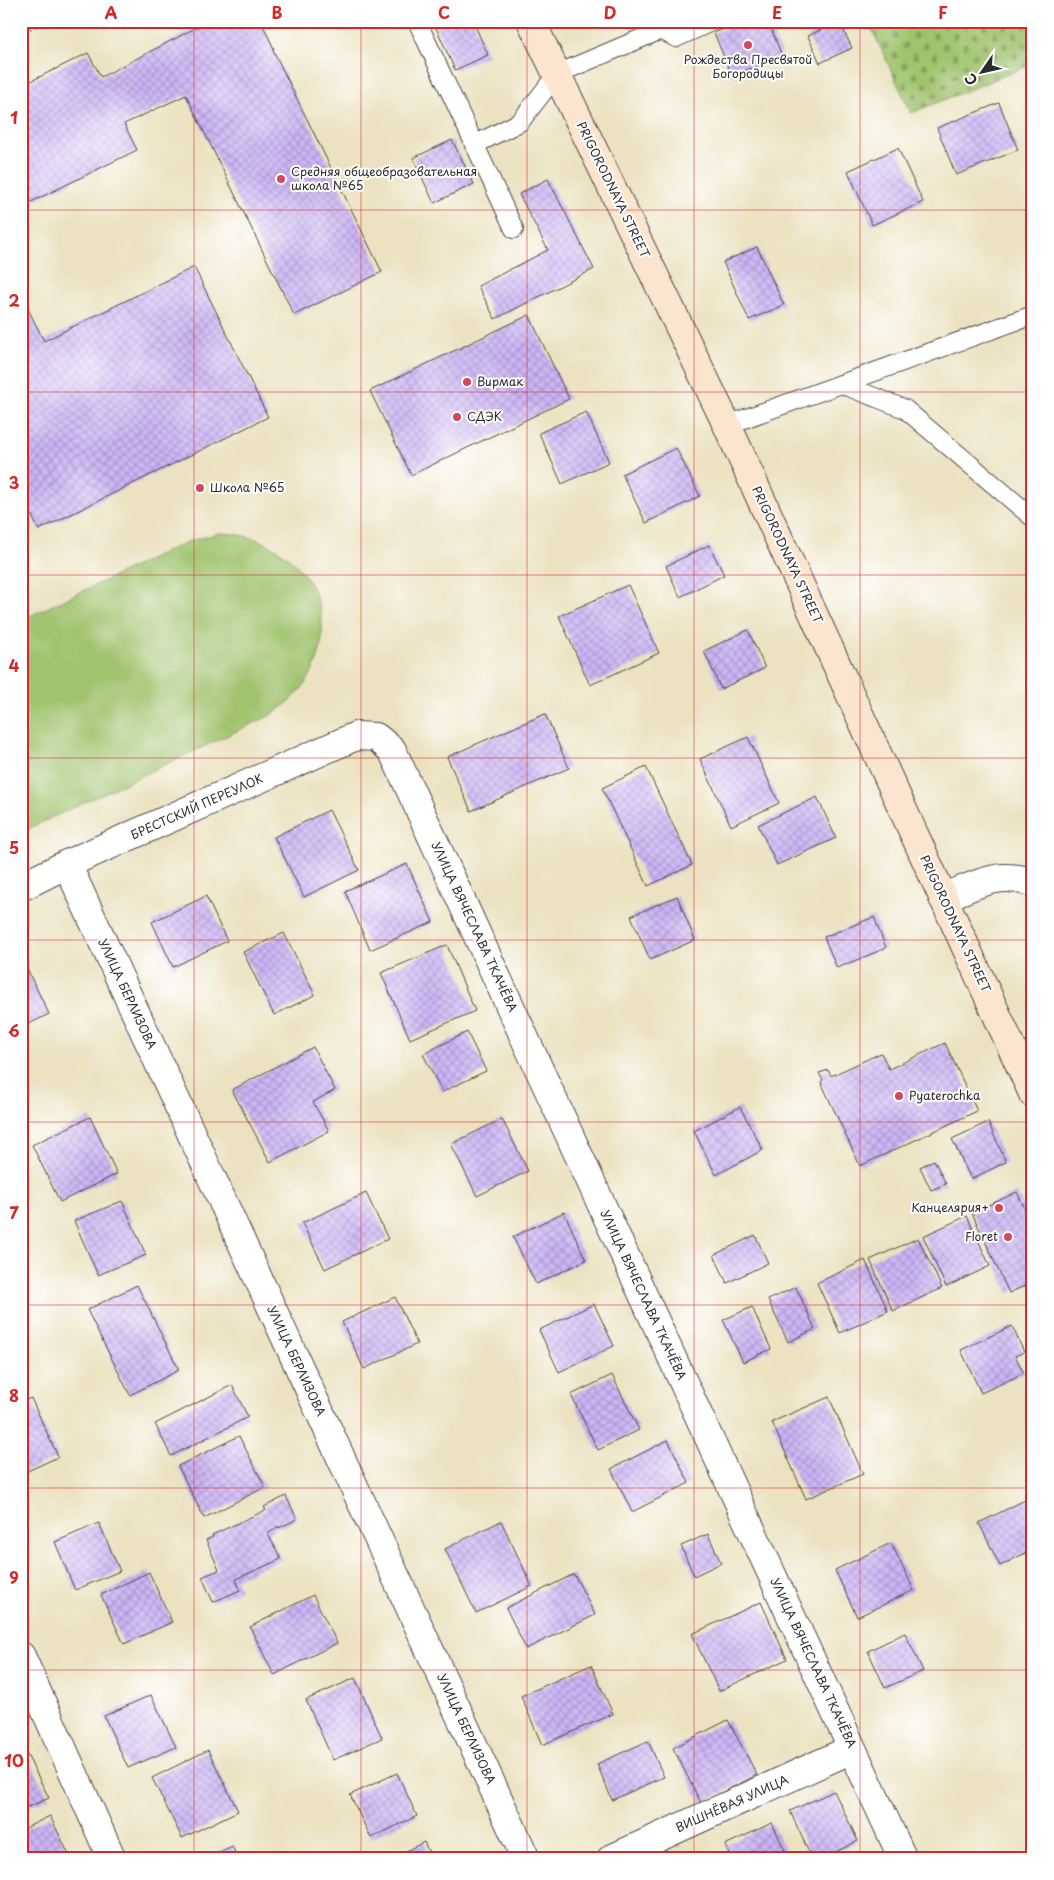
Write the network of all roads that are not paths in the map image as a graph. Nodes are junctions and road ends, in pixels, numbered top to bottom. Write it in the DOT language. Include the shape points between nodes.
graph roads {
  1 [pos="417,21"];
  2 [pos="531,21"];
  3 [pos="712,21"];
  4 [pos="556,74"];
  5 [pos="474,145"];
  6 [pos="514,230"];
  7 [pos="1033,316"];
  8 [pos="841,384"];
  9 [pos="727,425"];
  10 [pos="1033,518"];
  11 [pos="376,737"];
  12 [pos="67,864"];
  13 [pos="1033,883"];
  14 [pos="21,887"];
  15 [pos="943,898"];
  16 [pos="1033,1094"];
  17 [pos="21,1656"];
  18 [pos="852,1749"];
  19 [pos="112,1859"];
  20 [pos="526,1859"];
  21 [pos="612,1859"];
  22 [pos="903,1859"];
  1 -- 5 [label="lane"];
  2 -- 4 [label="street, PRIGORODNAYA STREET"];
  3 -- 4 [label="lane" via="676,38 661,30"];
  4 -- 5 [label="lane" via="520,122"];
  4 -- 9 [label="street, PRIGORODNAYA STREET"];
  5 -- 6 [label="lane"];
  7 -- 8 [label="lane"];
  8 -- 9 [label="lane"];
  8 -- 10 [label="lane" via="904,409"];
  9 -- 15 [label="street, PRIGORODNAYA STREET"];
  11 -- 12 [label="street, БРЕСТСКИЙ ПЕРЕУЛОК" via="356,736"];
  11 -- 18 [label="street, УЛИЦА ВЯЧЕСЛАВА ТКАЧЁВА" via="392,750"];
  12 -- 14 [label="street, БРЕСТСКИЙ ПЕРЕУЛОК"];
  12 -- 20 [label="street, УЛИЦА БЕРЛИЗОВА"];
  13 -- 15 [label="street" via="1016,877 996,877"];
  15 -- 16 [label="street, PRIGORODNAYA STREET"];
  17 -- 19 [label="street"];
  18 -- 21 [label="street, ВИШНЁВАЯ УЛИЦА"];
  18 -- 22 [label="street, УЛИЦА ВЯЧЕСЛАВА ТКАЧЁВА"];
}
